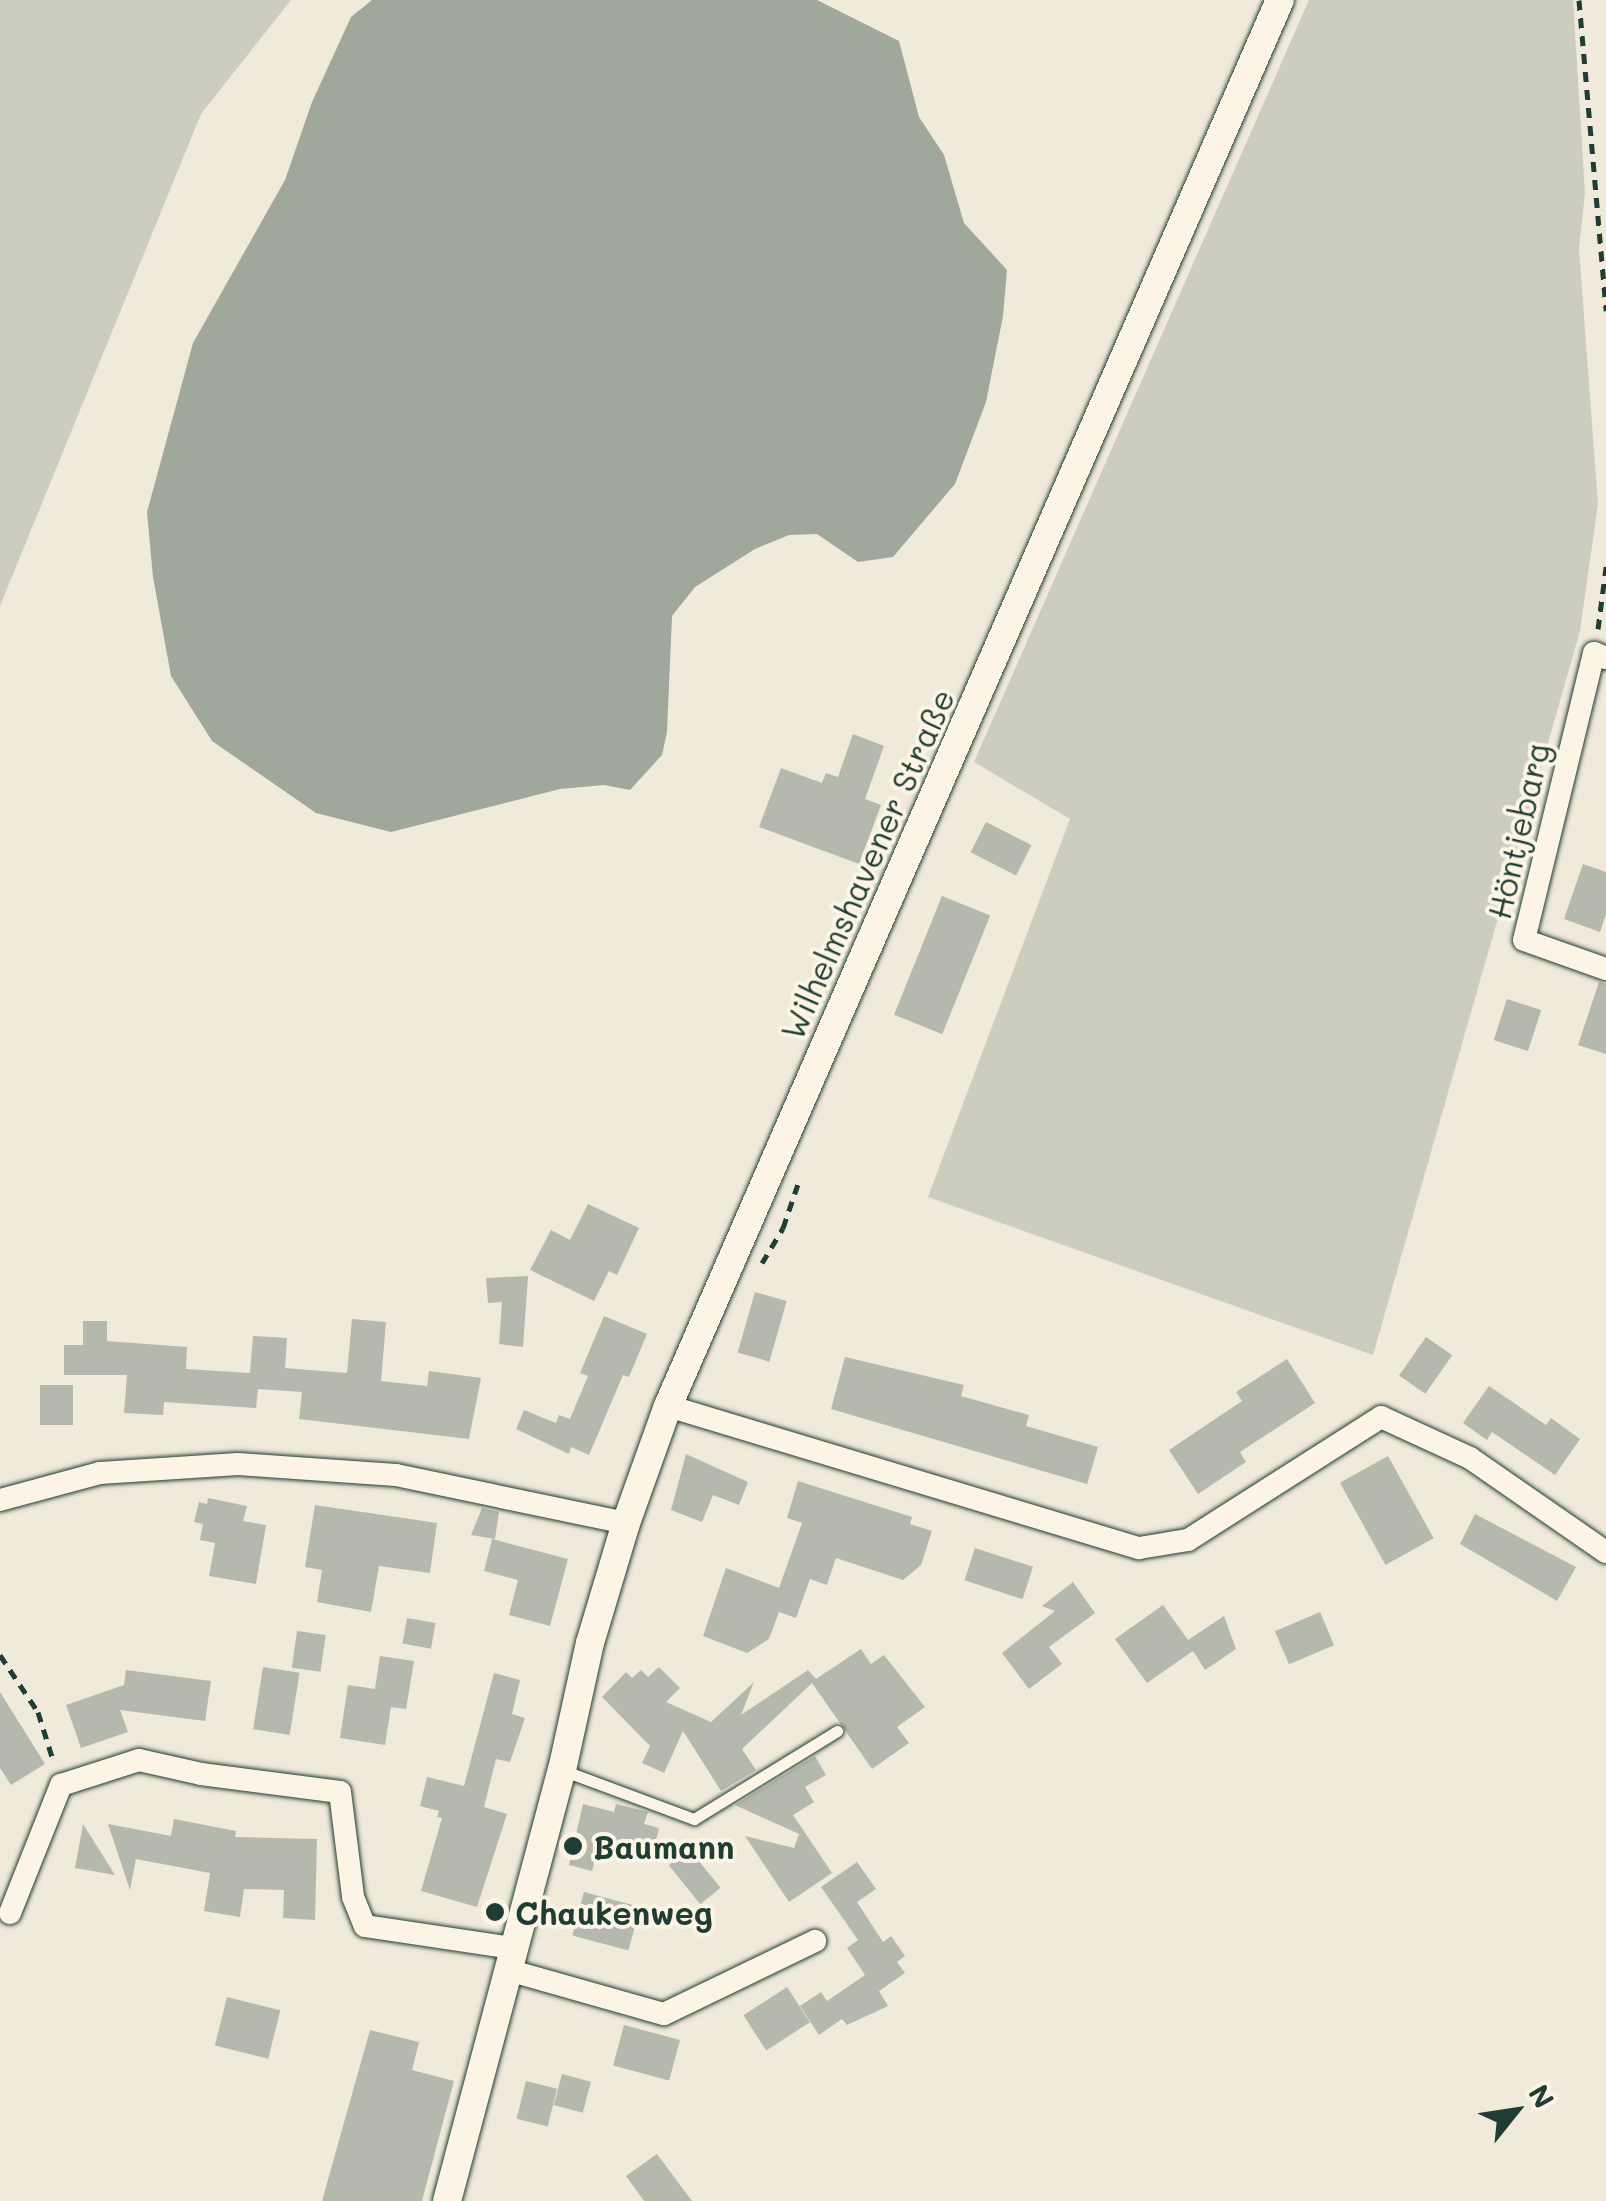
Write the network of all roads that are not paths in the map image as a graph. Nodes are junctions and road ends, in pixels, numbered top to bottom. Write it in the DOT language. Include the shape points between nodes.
graph roads {
  1 [pos="1280,0"];
  2 [pos="1600,655"];
  3 [pos="1606,968"];
  4 [pos="668,1406"];
  5 [pos="0,1500"];
  6 [pos="626,1523"];
  7 [pos="1606,1552"];
  8 [pos="837,1731"];
  9 [pos="562,1770"];
  10 [pos="10,1913"];
  11 [pos="815,1941"];
  12 [pos="510,1959"];
  13 [pos="447,2201"];
  1 -- 4 [label="street, Wilhelmshavener Straße"];
  2 -- 3 [label="street, Höntjebarg" via="1524,940"];
  4 -- 6 [label="street, Wilhelmshavener Straße"];
  4 -- 7 [label="street" via="1140,1548 1188,1540 1381,1417 1470,1458"];
  5 -- 6 [label="street" via="100,1473 238,1464 396,1475"];
  6 -- 9 [label="street, Wilhelmshavener Straße"];
  8 -- 9 [label="lane" via="694,1819"];
  9 -- 12 [label="street, Wilhelmshavener Straße"];
  10 -- 12 [label="street" via="62,1785 139,1760 340,1792 353,1897 365,1926"];
  11 -- 12 [label="street" via="664,2014"];
  12 -- 13 [label="street, Wilhelmshavener Straße"];
}
